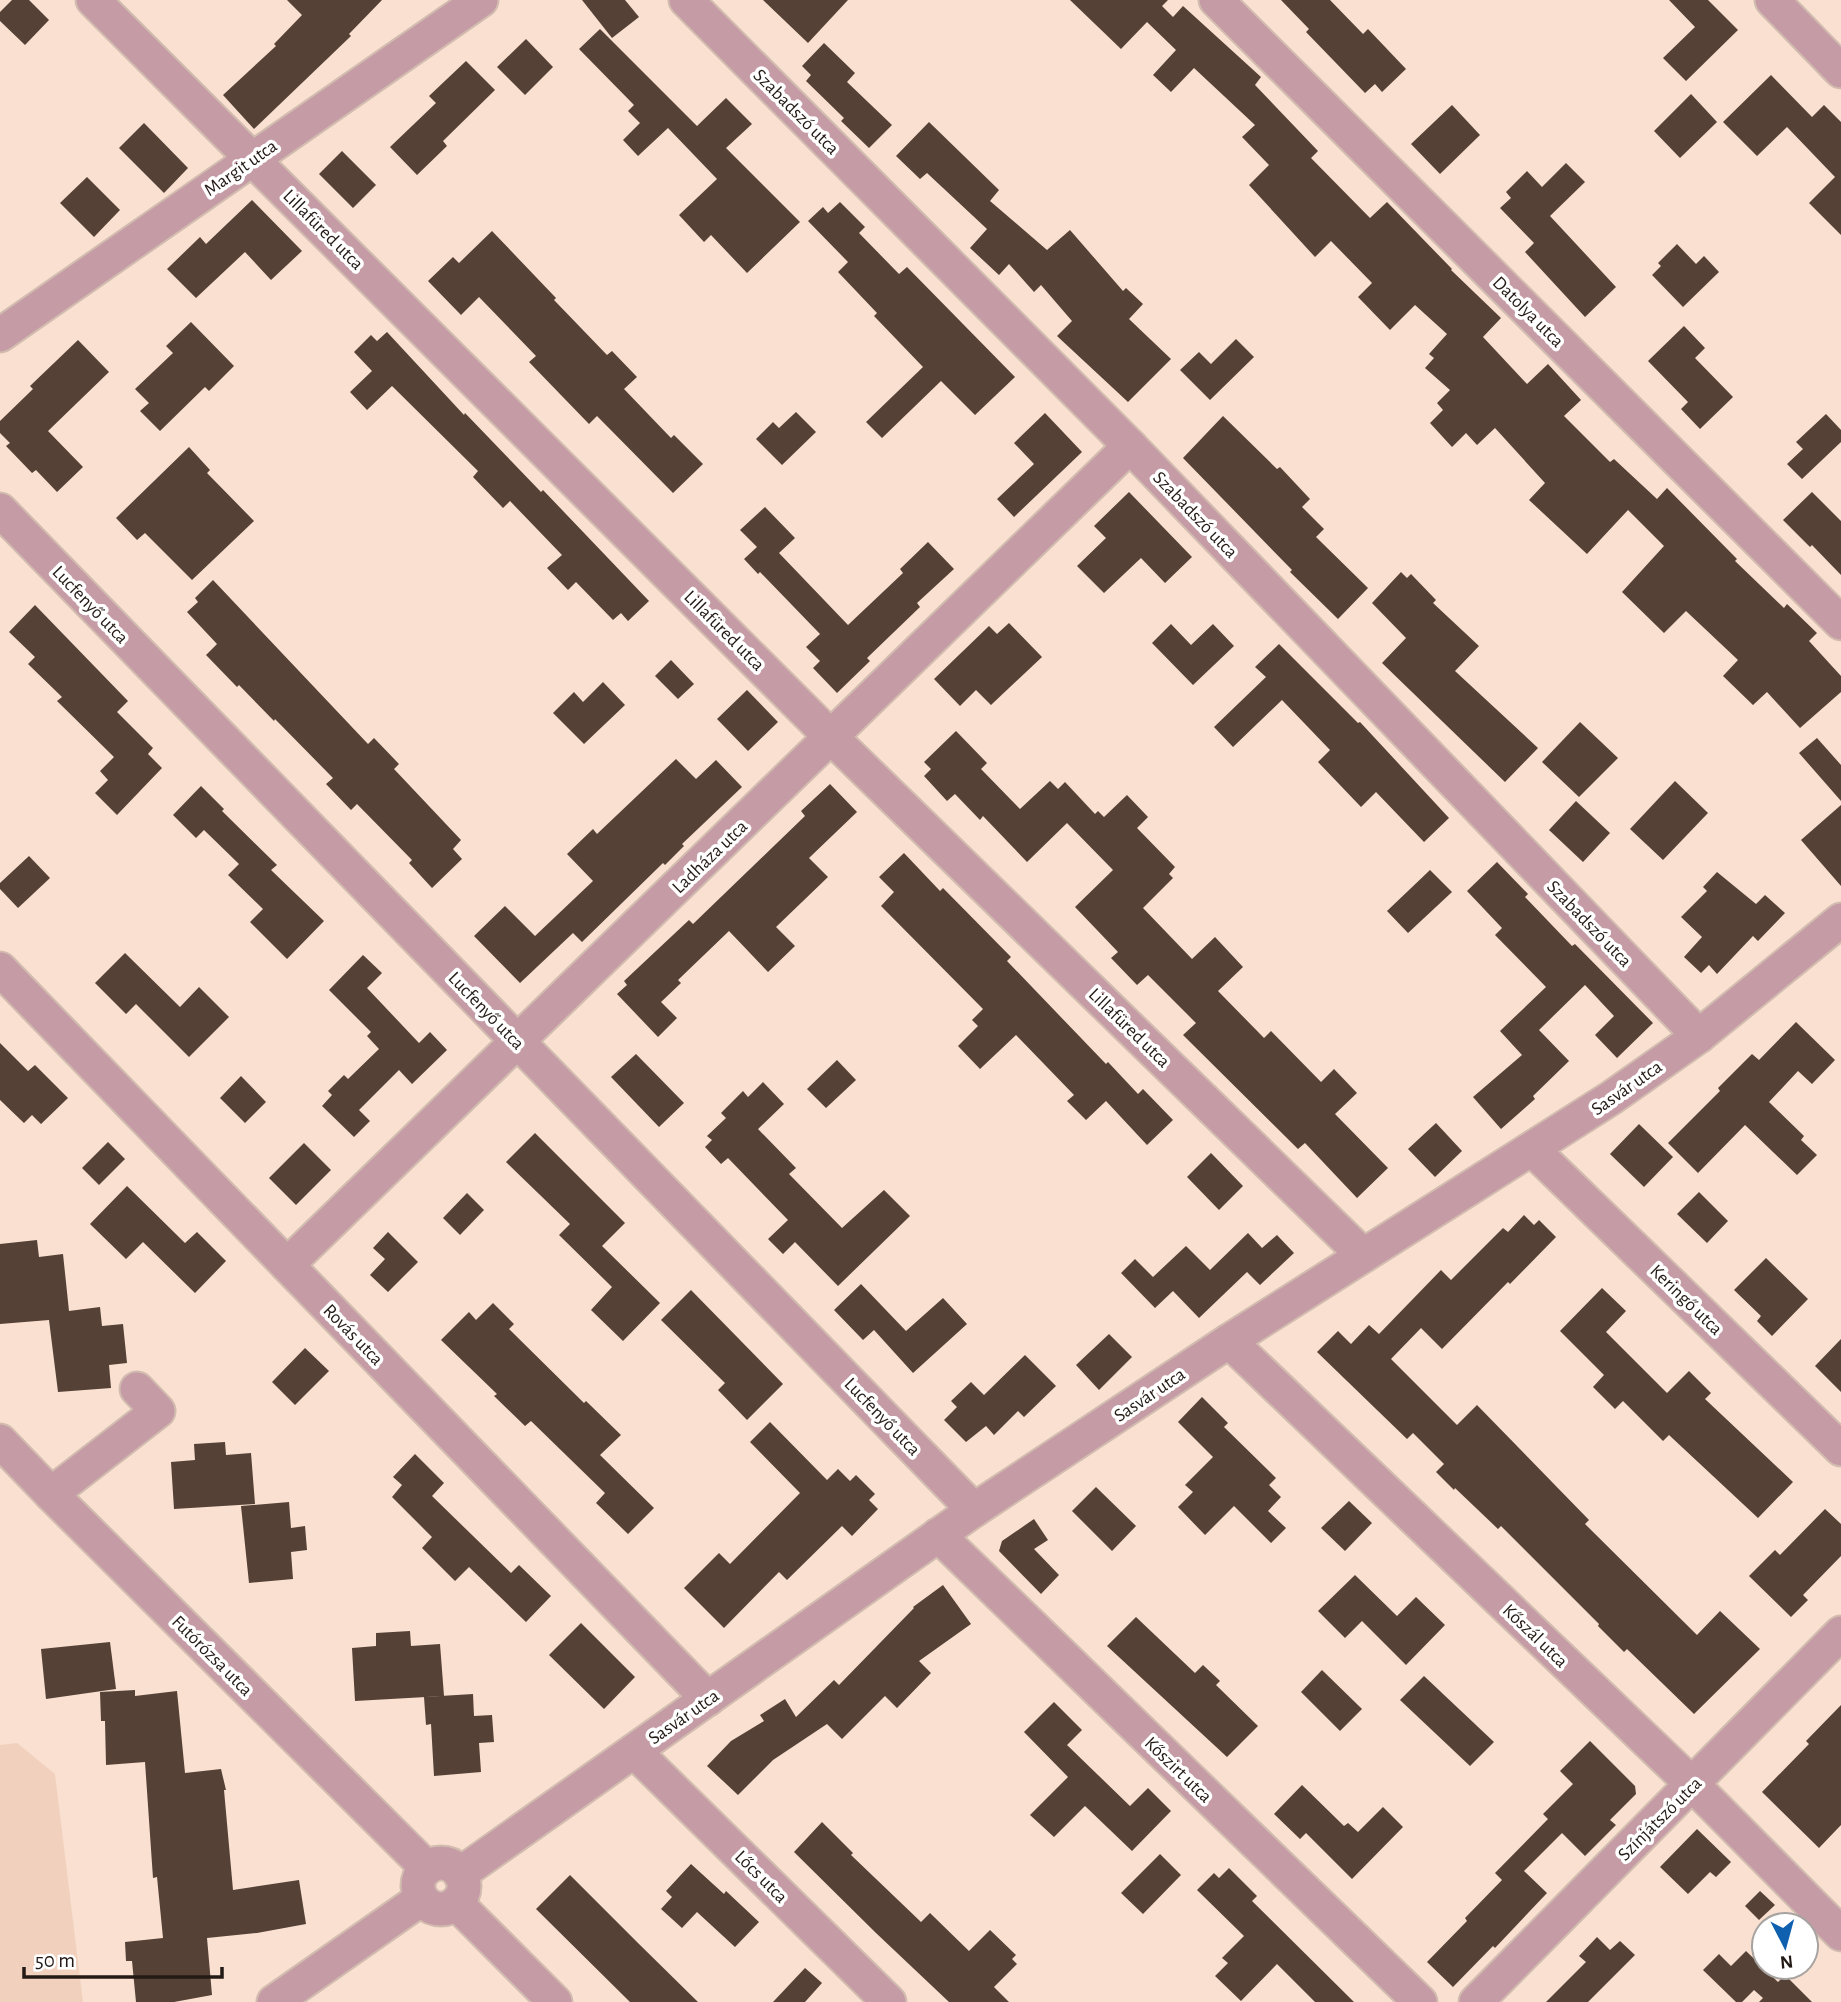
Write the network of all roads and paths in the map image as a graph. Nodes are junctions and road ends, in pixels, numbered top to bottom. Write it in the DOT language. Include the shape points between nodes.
graph roads {
  1 [pos="93,0"];
  2 [pos="481,0"];
  3 [pos="687,0"];
  4 [pos="1216,0"];
  5 [pos="1772,0"];
  6 [pos="1841,71"];
  7 [pos="253,158"];
  8 [pos="0,335"];
  9 [pos="1130,446"];
  10 [pos="0,510"];
  11 [pos="1841,622"];
  12 [pos="831,737"];
  13 [pos="1841,920"];
  14 [pos="0,969"];
  15 [pos="1699,1036"];
  16 [pos="518,1042"];
  17 [pos="1533,1150"];
  18 [pos="1363,1255"];
  19 [pos="287,1265"];
  20 [pos="1229,1340"];
  21 [pos="137,1389"];
  22 [pos="0,1441"];
  23 [pos="1841,1449"];
  24 [pos="51,1494"];
  25 [pos="974,1510"];
  26 [pos="938,1535"];
  27 [pos="1841,1633"];
  28 [pos="708,1699"];
  29 [pos="634,1751"];
  30 [pos="1692,1784"];
  31 [pos="424,1884"];
  32 [pos="458,1889"];
  33 [pos="1841,1934"];
  34 [pos="274,2002"];
  35 [pos="555,2002"];
  36 [pos="889,2002"];
  37 [pos="1420,2002"];
  38 [pos="1476,2002"];
  1 -- 7 [label="street, Lillafüred utca"];
  2 -- 7 [label="street, Margit utca"];
  3 -- 9 [label="street, Szabadszó utca"];
  4 -- 11 [label="street, Datolya utca"];
  5 -- 6 [label="street"];
  7 -- 8 [label="street, Margit utca"];
  7 -- 12 [label="street, Lillafüred utca"];
  9 -- 12 [label="street, Ladháza utca"];
  9 -- 15 [label="street, Szabadszó utca"];
  10 -- 16 [label="street, Lucfenyő utca"];
  12 -- 16 [label="street, Ladháza utca"];
  12 -- 18 [label="street, Lillafüred utca"];
  13 -- 15 [label="street, Sasvár utca"];
  14 -- 19 [label="street, Rovás utca"];
  15 -- 17 [label="street, Sasvár utca"];
  16 -- 19 [label="street, Ladháza utca"];
  16 -- 25 [label="street, Lucfenyő utca"];
  17 -- 18 [label="street, Sasvár utca"];
  17 -- 23 [label="street, Keringő utca"];
  18 -- 20 [label="street, Sasvár utca"];
  19 -- 28 [label="street, Rovás utca"];
  20 -- 25 [label="street, Sasvár utca"];
  20 -- 30 [label="street, Kőszál utca"];
  21 -- 24 [label="street" via="158,1410"];
  22 -- 24 [label="street, Futórózsa utca"];
  24 -- 31 [label="street, Futórózsa utca"];
  25 -- 26 [label="street, Sasvár utca"];
  26 -- 28 [label="street, Sasvár utca"];
  26 -- 37 [label="street, Kőszirt utca"];
  27 -- 30 [label="street, Színjátszó utca"];
  28 -- 29 [label="street, Sasvár utca"];
  29 -- 32 [label="street, Sasvár utca"];
  29 -- 36 [label="street, Lőcs utca"];
  30 -- 33 [label="street, Kőszál utca"];
  30 -- 38 [label="street, Színjátszó utca"];
  31 -- 32 [label="street" via="441,1863 449,1864"];
  31 -- 34 [label="street"];
  32 -- 35 [label="street"];
}
